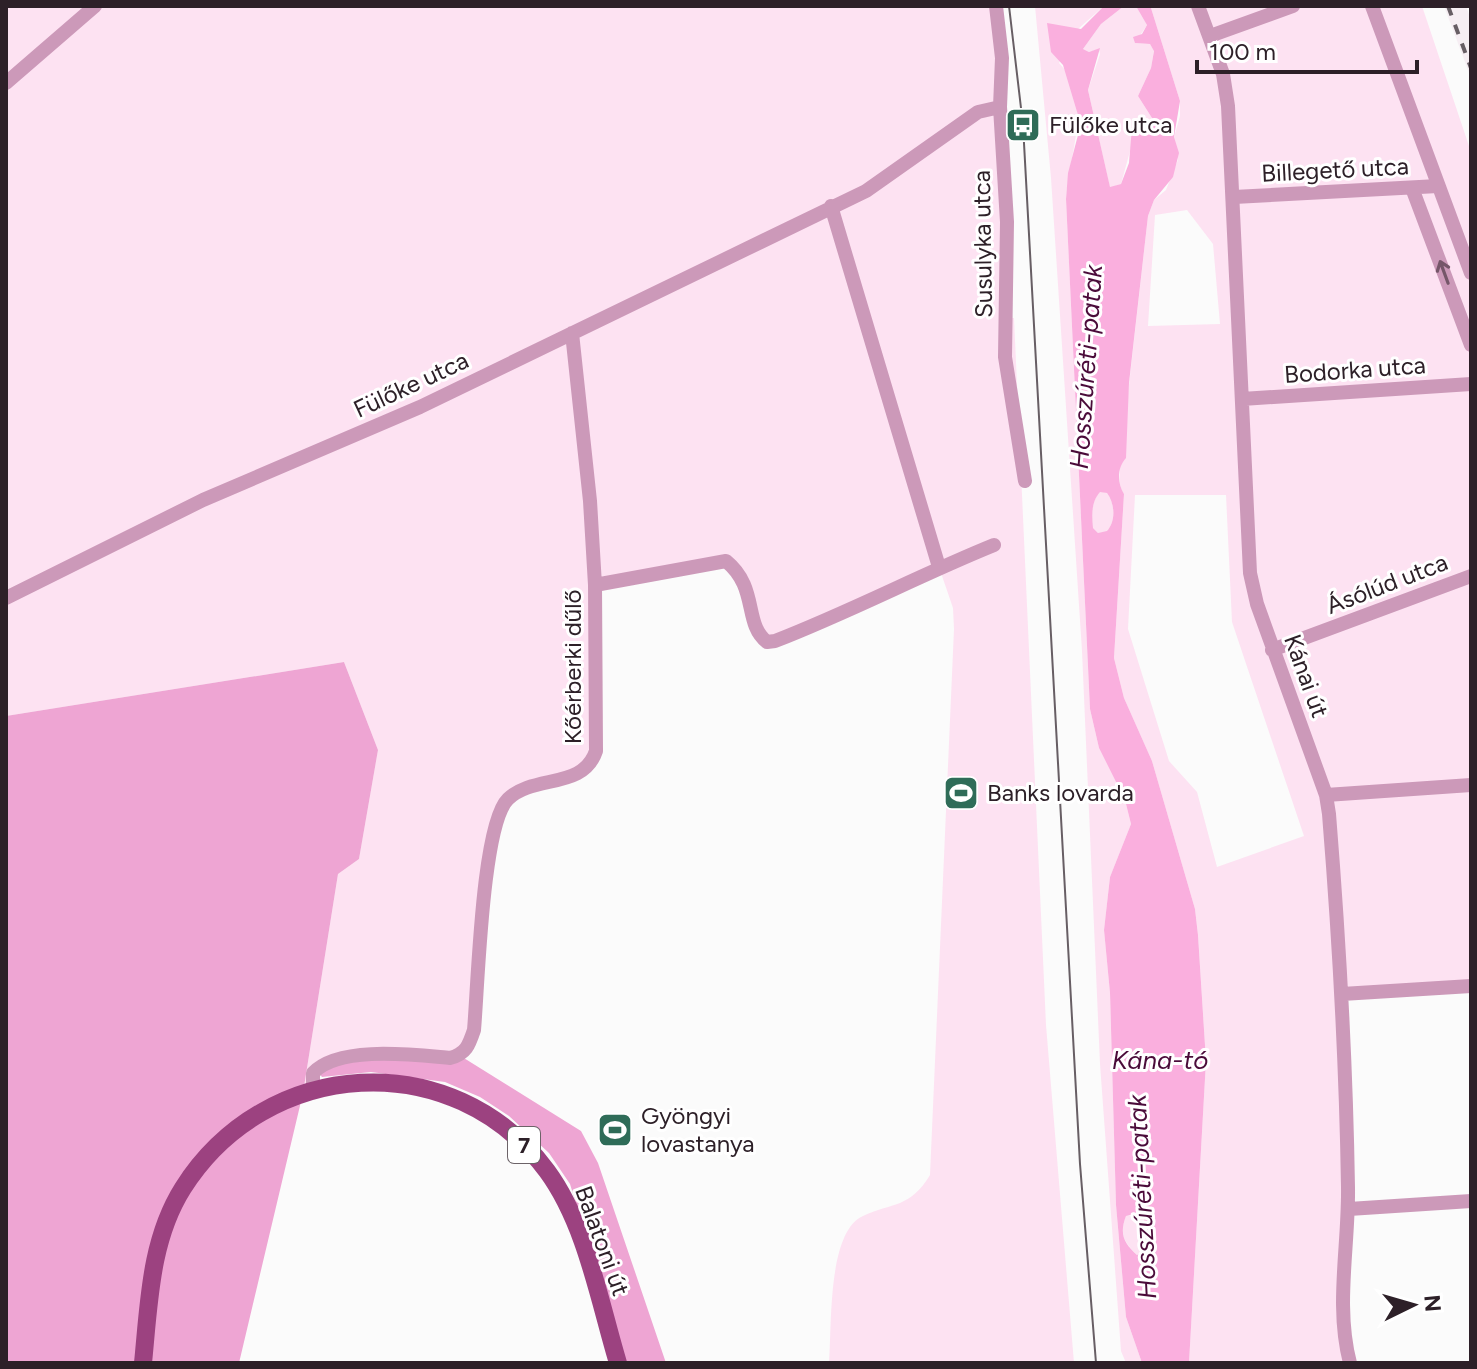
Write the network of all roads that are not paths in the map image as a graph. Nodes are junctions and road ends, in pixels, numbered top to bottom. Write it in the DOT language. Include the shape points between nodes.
graph roads {
  1 [pos="95,6"];
  2 [pos="996,6"];
  3 [pos="1198,6"];
  4 [pos="1293,6"];
  5 [pos="1372,6"];
  6 [pos="1210,36"];
  7 [pos="6,83"];
  8 [pos="1000,107"];
  9 [pos="1438,186"];
  10 [pos="1412,188"];
  11 [pos="1234,197"];
  12 [pos="831,206"];
  13 [pos="1471,273"];
  14 [pos="572,333"];
  15 [pos="1471,345"];
  16 [pos="1471,384"];
  17 [pos="1242,399"];
  18 [pos="1025,481"];
  19 [pos="994,545"];
  20 [pos="939,567"];
  21 [pos="1471,576"];
  22 [pos="595,585"];
  23 [pos="6,598"];
  24 [pos="1272,650"];
  25 [pos="1471,785"];
  26 [pos="1326,795"];
  27 [pos="1471,986"];
  28 [pos="1342,994"];
  29 [pos="313,1090"];
  30 [pos="1471,1201"];
  31 [pos="1349,1209"];
  32 [pos="143,1363"];
  33 [pos="618,1363"];
  34 [pos="1350,1363"];
  1 -- 7 [label="street"];
  2 -- 8 [label="street, Susulyka utca"];
  3 -- 6 [label="street, Kánai út"];
  4 -- 6 [label="street"];
  5 -- 9 [label="street"];
  6 -- 11 [label="street, Kánai út" via="1228,106"];
  8 -- 12 [label="street, Fülőke utca" via="978,112 866,191"];
  8 -- 18 [label="street, Susulyka utca" via="1007,222 1007,384"];
  9 -- 10 [label="street, Billegető utca"];
  9 -- 13 [label="street"];
  10 -- 11 [label="street, Billegető utca"];
  15 -- 10 [label="street, one-way"];
  11 -- 17 [label="street, Kánai út"];
  12 -- 14 [label="street, Fülőke utca"];
  12 -- 20 [label="street"];
  14 -- 22 [label="street, Kőérberki dűlő"];
  14 -- 23 [label="street, Fülőke utca" via="420,407 203,500"];
  16 -- 17 [label="street, Bodorka utca"];
  17 -- 24 [label="street, Kánai út" via="1250,573"];
  19 -- 20 [label="street"];
  20 -- 22 [label="street" via="840,616 767,642 755,626 747,586 726,561"];
  21 -- 24 [label="street, Ásólúd utca"];
  22 -- 29 [label="street, Kőérberki dűlő" via="596,751 582,772 521,791 501,807 487,873 469,1046 450,1058 375,1053 330,1063 313,1073"];
  24 -- 26 [label="street, Kánai út"];
  25 -- 26 [label="street"];
  26 -- 28 [label="street, Kánai út"];
  27 -- 28 [label="street"];
  28 -- 31 [label="street, Kánai út"];
  29 -- 32 [label="main road, Balatoni út / 7" via="245,1122 201,1161 182,1189 158,1246"];
  29 -- 33 [label="main road, Balatoni út / 7" via="371,1083 438,1091 477,1109 523,1144 563,1197"];
  30 -- 31 [label="street"];
  31 -- 34 [label="street, Kánai út" via="1344,1322"];
}
